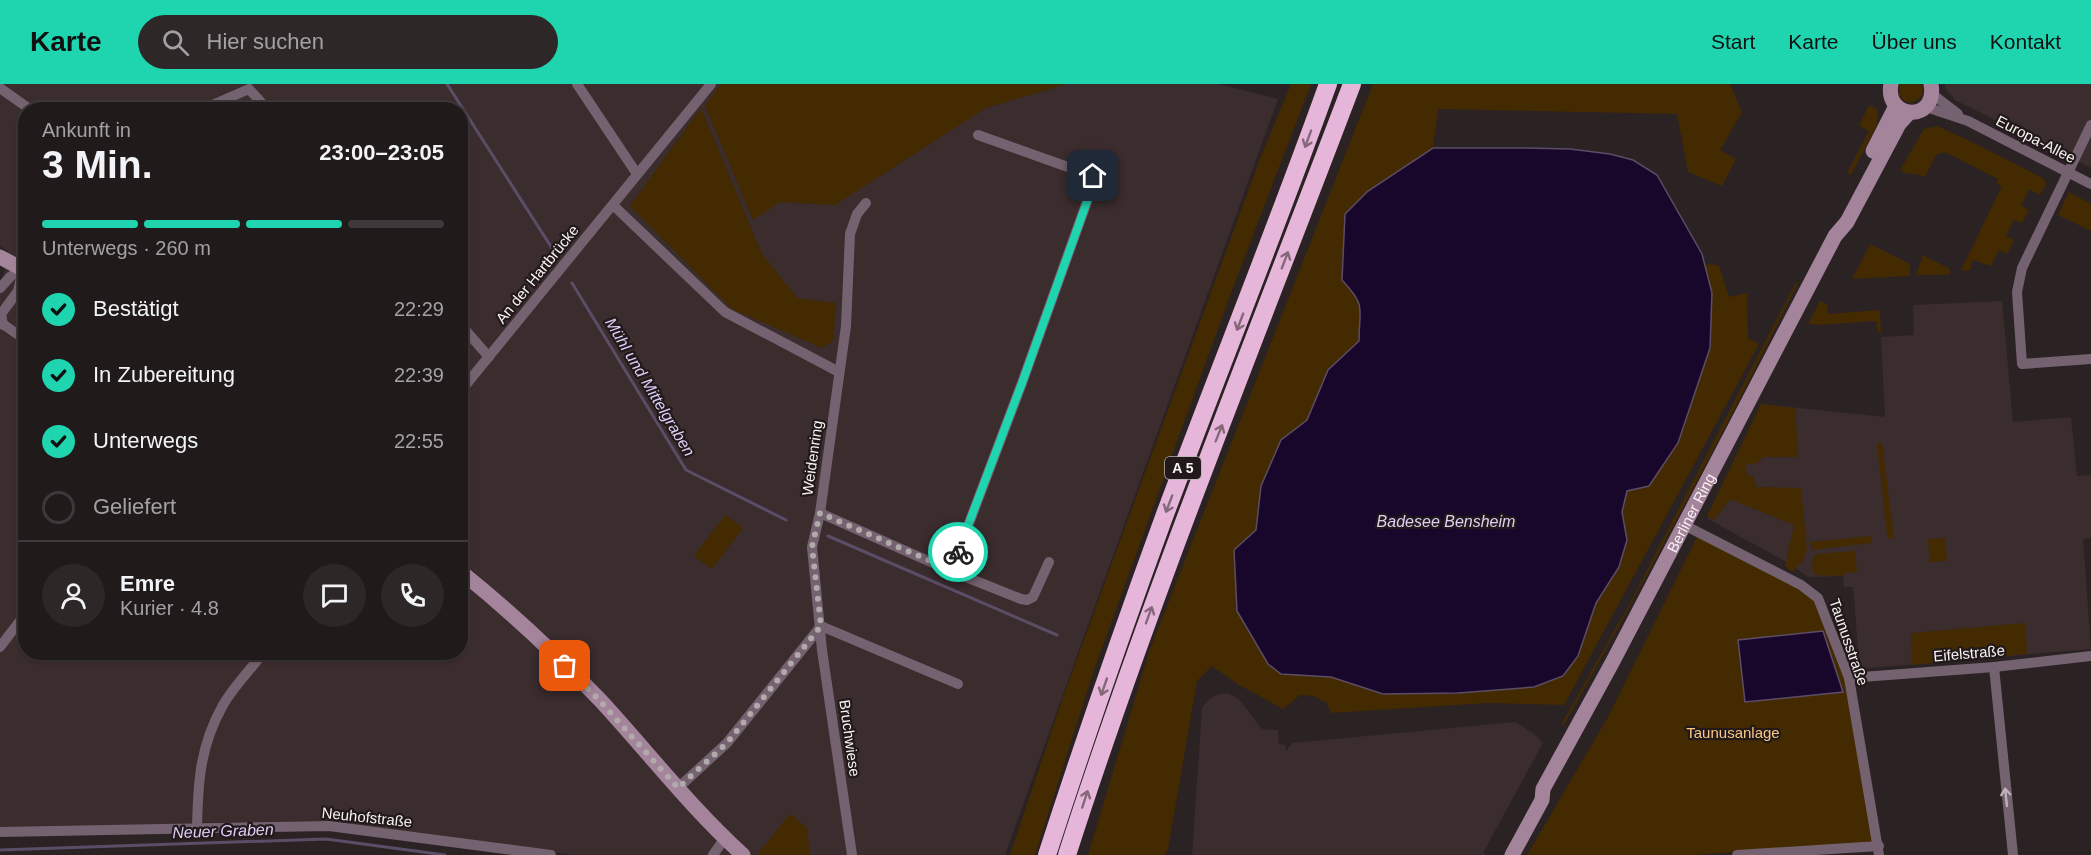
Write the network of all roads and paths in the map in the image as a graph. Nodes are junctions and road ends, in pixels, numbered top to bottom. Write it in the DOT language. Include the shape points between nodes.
graph roads {
  1 [pos="577,84"];
  2 [pos="711,84"];
  3 [pos="1328,84"];
  4 [pos="1352,84"];
  5 [pos="1892,84"];
  6 [pos="248,86"];
  7 [pos="0,88"];
  8 [pos="1930,95"];
  9 [pos="20,102"];
  10 [pos="217,102"];
  11 [pos="261,102"];
  12 [pos="1902,109"];
  13 [pos="2091,125"];
  14 [pos="978,135"];
  15 [pos="2067,172"];
  16 [pos="637,174"];
  17 [pos="2091,184"];
  18 [pos="866,203"];
  19 [pos="613,205"];
  20 [pos="0,257"];
  21 [pos="18,263"];
  22 [pos="18,271"];
  23 [pos="0,288"];
  24 [pos="18,291"];
  25 [pos="1,323"];
  26 [pos="18,332"];
  27 [pos="468,333"];
  28 [pos="489,357"];
  29 [pos="2091,359"];
  30 [pos="839,372"];
  31 [pos="468,382"];
  32 [pos="820,513"];
  33 [pos="1684,525"];
  34 [pos="1049,562"];
  35 [pos="951,570"];
  36 [pos="468,578"];
  37 [pos="18,623"];
  38 [pos="821,626"];
  39 [pos="0,647"];
  40 [pos="2091,656"];
  41 [pos="258,660"];
  42 [pos="1994,667"];
  43 [pos="1849,678"];
  44 [pos="958,684"];
  45 [pos="678,788"];
  46 [pos="1543,789"];
  47 [pos="197,827"];
  48 [pos="0,832"];
  49 [pos="725,838"];
  50 [pos="1879,851"];
  51 [pos="550,855"];
  52 [pos="713,855"];
  53 [pos="743,855"];
  54 [pos="852,855"];
  55 [pos="1047,855"];
  56 [pos="1067,855"];
  57 [pos="1500,855"];
  58 [pos="1512,855"];
  59 [pos="1737,855"];
  60 [pos="2013,855"];
  1 -- 16 [label="street"];
  2 -- 16 [label="street, An der Hartbrücke"];
  3 -- 55 [label="highway, A 5, one-way" via="1164,517"];
  56 -- 4 [label="highway, A 5, one-way" via="1178,537"];
  5 -- 12 [label="street" via="1892,100"];
  6 -- 10 [label="street"];
  6 -- 11 [label="street"];
  7 -- 9 [label="street"];
  8 -- 12 [label="street" via="1918,112"];
  8 -- 15 [label="street, Europa-Allee" via="1968,121"];
  12 -- 33 [label="street, Berliner Ring" via="1899,124 1848,222 1835,236"];
  13 -- 15 [label="street"];
  14 -- 35 [label="street" via="1093,176 1078,227"];
  15 -- 17 [label="street, Europa-Allee"];
  15 -- 29 [label="street" via="2022,268 2017,292 2022,364"];
  16 -- 19 [label="street, An der Hartbrücke"];
  18 -- 30 [label="street, Weidenring" via="850,234 846,326"];
  19 -- 28 [label="street, An der Hartbrücke"];
  19 -- 30 [label="street" via="725,312"];
  20 -- 21 [label="street"];
  22 -- 23 [label="street"];
  24 -- 25 [label="street" via="1,314"];
  25 -- 26 [label="street"];
  27 -- 28 [label="street"];
  28 -- 31 [label="street, An der Hartbrücke"];
  30 -- 32 [label="street, Weidenring"];
  32 -- 35 [label="street, Weidenring"];
  32 -- 38 [label="street, Bruchwiese" via="812,547"];
  33 -- 43 [label="street, Taunusstraße" via="1801,585 1818,598"];
  33 -- 46 [label="street, Berliner Ring"];
  34 -- 35 [label="street, Weidenring" via="1028,600"];
  36 -- 45 [label="street" via="579,679"];
  37 -- 39 [label="street"];
  38 -- 44 [label="street"];
  38 -- 45 [label="street" via="727,743"];
  38 -- 54 [label="street, Bruchwiese"];
  40 -- 42 [label="street, Eifelstraße"];
  41 -- 47 [label="street" via="224,704 204,750 198,777"];
  42 -- 43 [label="street, Eifelstraße"];
  60 -- 42 [label="street, one-way"];
  43 -- 50 [label="street, Taunusstraße"];
  45 -- 49 [label="street"];
  46 -- 57 [label="street, Berliner Ring" via="1535,795"];
  46 -- 58 [label="street, Berliner Ring" via="1542,800"];
  47 -- 48 [label="street, Neuhofstraße"];
  47 -- 51 [label="street, Neuhofstraße" via="329,826"];
  49 -- 52 [label="street"];
  49 -- 53 [label="street"];
  50 -- 59 [label="street, Taunusstraße"];
}
